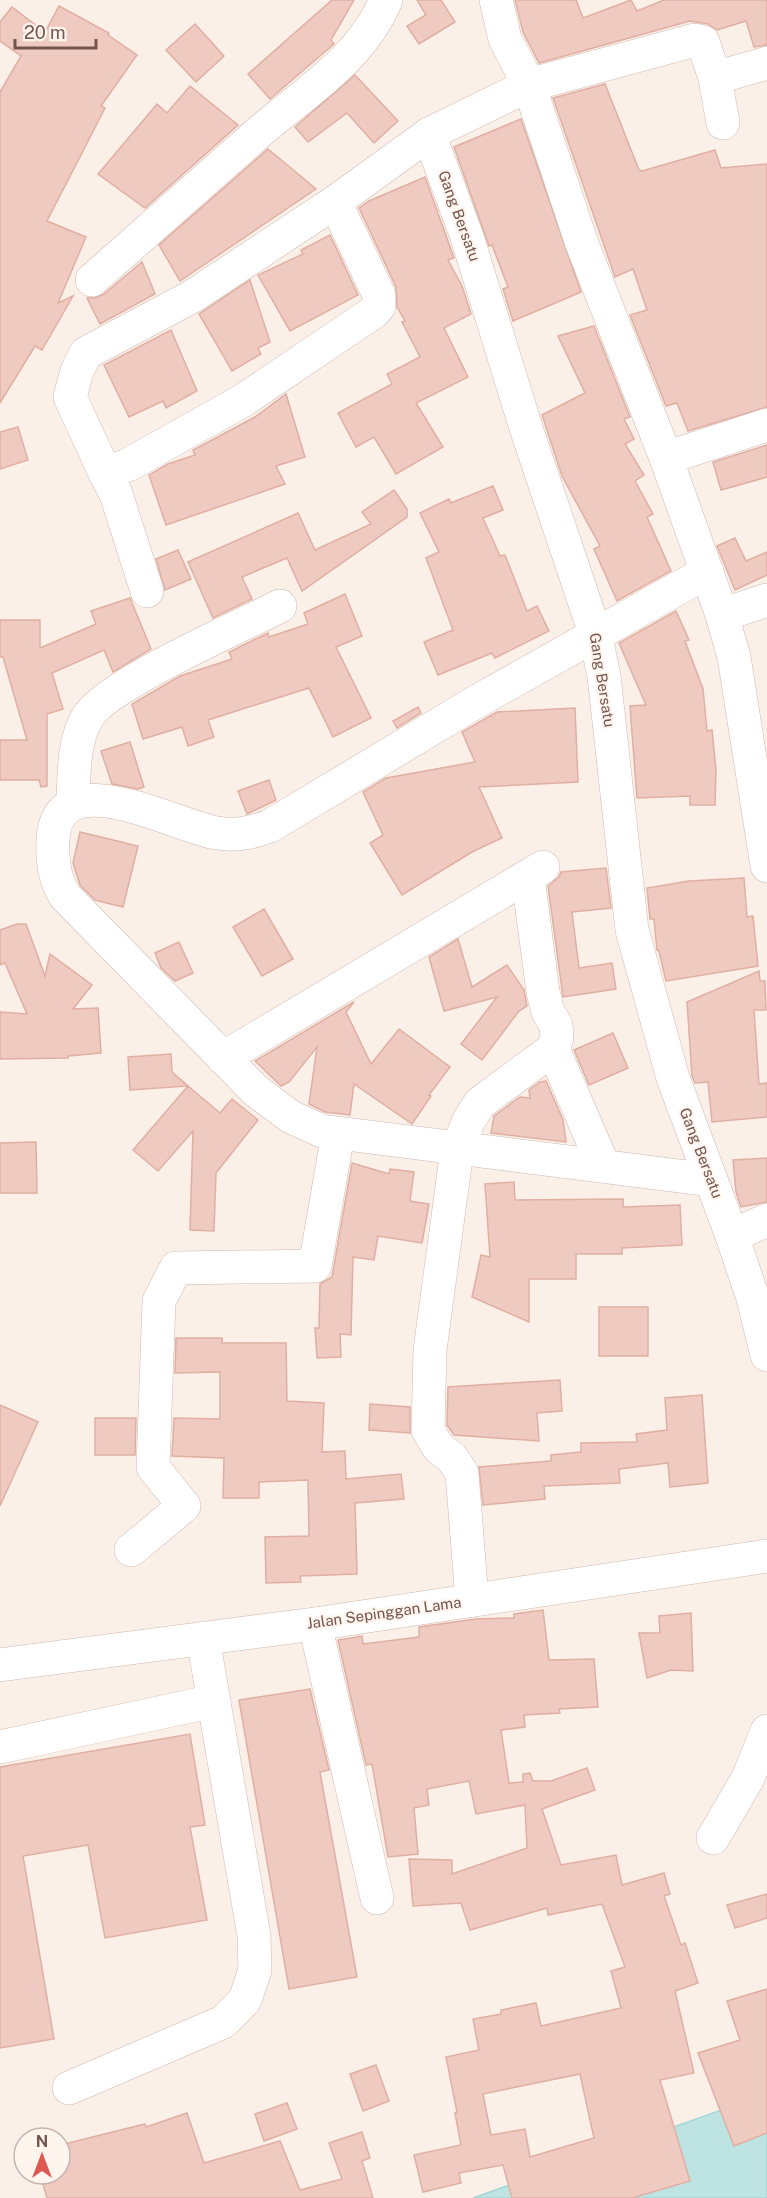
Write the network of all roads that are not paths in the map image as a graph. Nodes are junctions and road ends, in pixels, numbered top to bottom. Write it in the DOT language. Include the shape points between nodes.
graph roads {
  1 [pos="496,0"];
  2 [pos="382,7"];
  3 [pos="767,63"];
  4 [pos="715,78"];
  5 [pos="529,85"];
  6 [pos="723,123"];
  7 [pos="429,134"];
  8 [pos="335,202"];
  9 [pos="92,280"];
  10 [pos="767,425"];
  11 [pos="666,458"];
  12 [pos="105,473"];
  13 [pos="707,572"];
  14 [pos="147,591"];
  15 [pos="767,600"];
  16 [pos="280,606"];
  17 [pos="722,615"];
  18 [pos="595,633"];
  19 [pos="73,803"];
  20 [pos="767,866"];
  21 [pos="553,1049"];
  22 [pos="223,1058"];
  23 [pos="338,1134"];
  24 [pos="457,1150"];
  25 [pos="603,1165"];
  26 [pos="711,1180"];
  27 [pos="767,1220"];
  28 [pos="732,1236"];
  29 [pos="767,1355"];
  30 [pos="131,1550"];
  31 [pos="767,1556"];
  32 [pos="472,1600"];
  33 [pos="315,1624"];
  34 [pos="203,1638"];
  35 [pos="0,1665"];
  36 [pos="214,1701"];
  37 [pos="767,1731"];
  38 [pos="0,1747"];
  39 [pos="713,1838"];
  40 [pos="377,1898"];
  41 [pos="69,2088"];
  1 -- 5 [label="street" via="505,39"];
  2 -- 9 [label="street" via="366,36 344,62"];
  3 -- 4 [label="street"];
  4 -- 5 [label="street" via="703,42 695,40"];
  4 -- 6 [label="street"];
  5 -- 7 [label="street"];
  5 -- 11 [label="street" via="582,244"];
  7 -- 8 [label="street"];
  7 -- 18 [label="street, Gang Bersatu" via="467,237"];
  8 -- 12 [label="street" via="193,296 86,353 76,371 70,397"];
  8 -- 12 [label="street" via="379,295 379,306 374,312 242,401 128,465"];
  10 -- 11 [label="street"];
  11 -- 13 [label="street"];
  12 -- 14 [label="street" via="116,494"];
  13 -- 17 [label="street"];
  13 -- 18 [label="street"];
  15 -- 17 [label="street"];
  16 -- 19 [label="street" via="136,679 97,705 86,718 75,757"];
  17 -- 20 [label="street" via="734,657"];
  18 -- 19 [label="street" via="270,826 242,836 215,833 134,807 98,800"];
  18 -- 26 [label="street, Gang Bersatu" via="604,676 632,930 673,1078"];
  19 -- 22 [label="street" via="60,812 54,829 52,852 58,886"];
  21 -- 22 [label="street" via="556,1025 543,992 536,873"];
  21 -- 24 [label="street" via="480,1103"];
  21 -- 25 [label="street"];
  22 -- 23 [label="street" via="256,1091 291,1117"];
  23 -- 24 [label="street"];
  23 -- 30 [label="street" via="315,1266 176,1268 159,1301 153,1467 184,1506"];
  24 -- 25 [label="street"];
  24 -- 32 [label="street" via="430,1350 428,1430 462,1473"];
  25 -- 26 [label="street"];
  26 -- 28 [label="street, Gang Bersatu"];
  27 -- 28 [label="street"];
  28 -- 29 [label="street, Gang Bersatu"];
  31 -- 32 [label="street, Jalan Sepinggan Lama"];
  32 -- 33 [label="street, Jalan Sepinggan Lama"];
  33 -- 34 [label="street, Jalan Sepinggan Lama"];
  33 -- 40 [label="street"];
  34 -- 35 [label="street, Jalan Sepinggan Lama"];
  34 -- 36 [label="street"];
  36 -- 38 [label="street"];
  36 -- 41 [label="street" via="254,1936 255,1970 245,2000 224,2022"];
  37 -- 39 [label="street" via="748,1778"];
}
